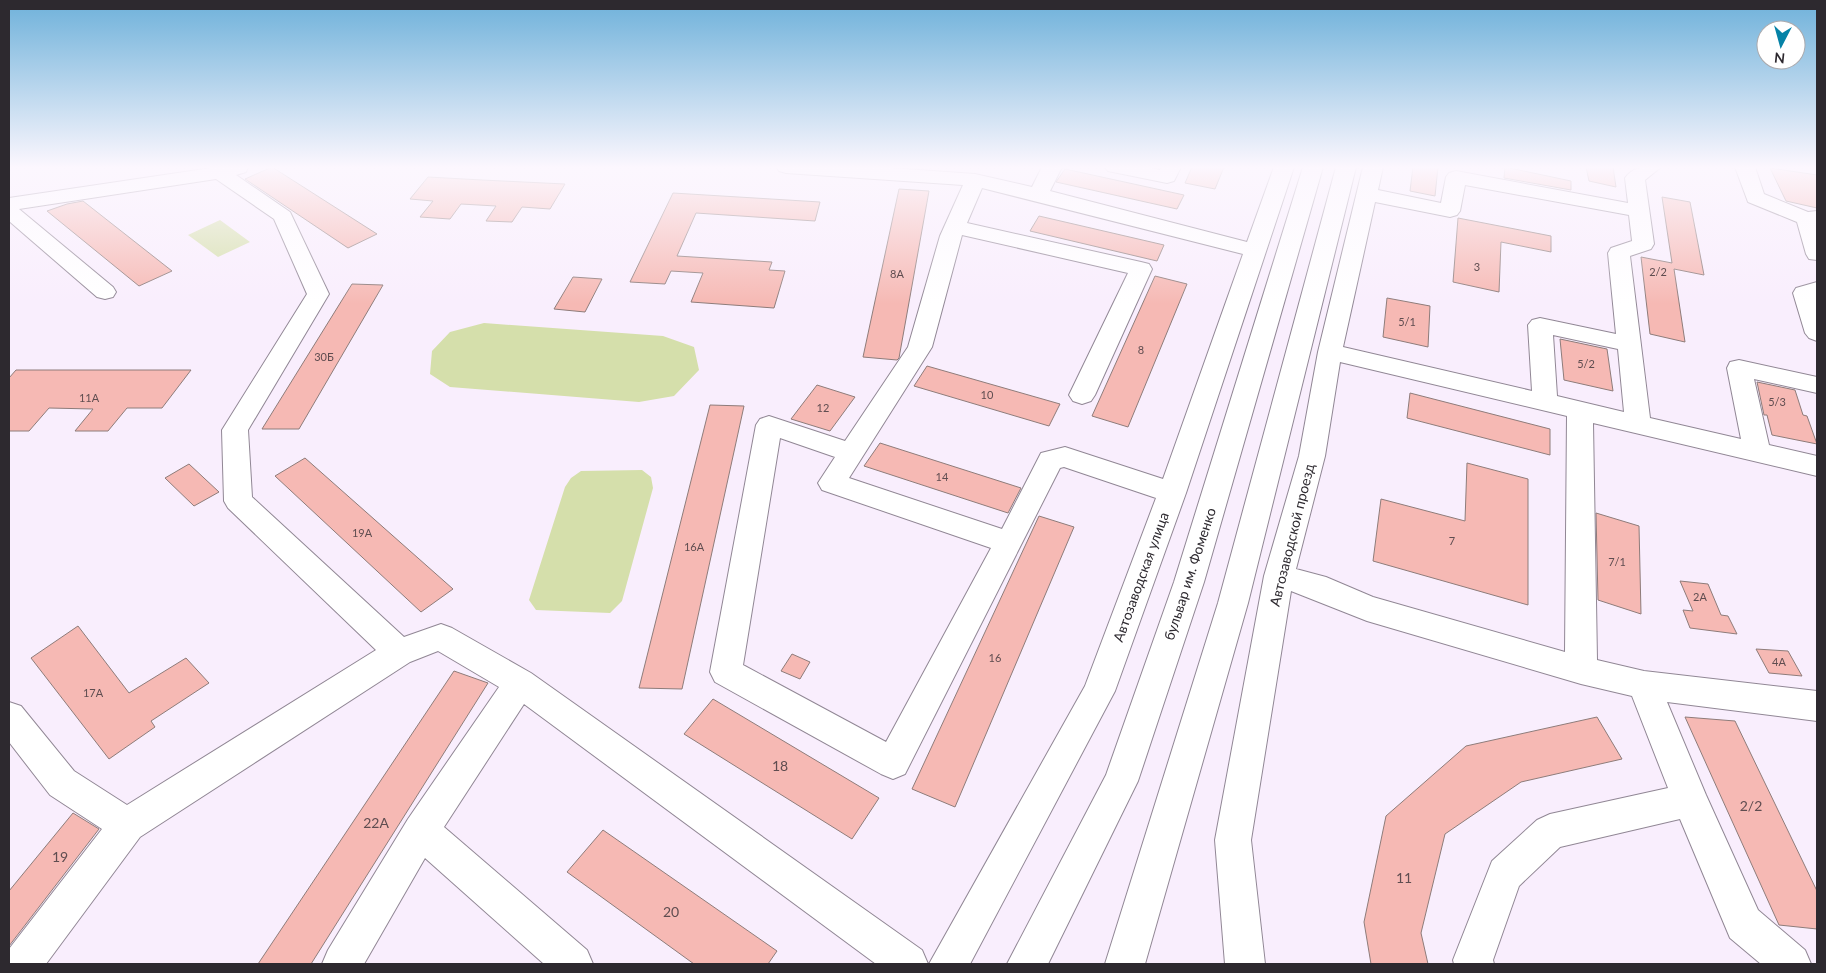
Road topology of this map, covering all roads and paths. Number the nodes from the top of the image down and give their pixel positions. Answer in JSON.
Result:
{"nodes":[{"id":1,"x":11,"y":212,"type":"edge"},
{"id":2,"x":279,"y":212,"type":"edge"},
{"id":3,"x":961,"y":212,"type":"edge"},
{"id":4,"x":1108,"y":212,"type":"edge"},
{"id":5,"x":1269,"y":212,"type":"edge"},
{"id":6,"x":1299,"y":212,"type":"edge"},
{"id":7,"x":1334,"y":212,"type":"edge"},
{"id":8,"x":1361,"y":212,"type":"edge"},
{"id":9,"x":1639,"y":212,"type":"edge"},
{"id":10,"x":1798,"y":212,"type":"edge"},
{"id":11,"x":1812,"y":217,"type":"edge"},
{"id":12,"x":955,"y":228,"type":"junction"},
{"id":13,"x":1256,"y":251,"type":"junction"},
{"id":14,"x":1817,"y":254,"type":"edge"},
{"id":15,"x":1817,"y":289,"type":"edge"},
{"id":16,"x":105,"y":292,"type":"dead end"},
{"id":17,"x":1817,"y":334,"type":"edge"},
{"id":18,"x":1629,"y":344,"type":"junction"},
{"id":19,"x":1330,"y":352,"type":"junction"},
{"id":20,"x":1817,"y":385,"type":"edge"},
{"id":21,"x":1082,"y":395,"type":"dead end"},
{"id":22,"x":1545,"y":402,"type":"junction"},
{"id":23,"x":1580,"y":410,"type":"junction"},
{"id":24,"x":1638,"y":423,"type":"junction"},
{"id":25,"x":1757,"y":452,"type":"junction"},
{"id":26,"x":852,"y":453,"type":"junction"},
{"id":27,"x":1817,"y":466,"type":"edge"},
{"id":28,"x":1172,"y":493,"type":"junction"},
{"id":29,"x":1009,"y":543,"type":"junction"},
{"id":30,"x":1279,"y":576,"type":"junction"},
{"id":31,"x":399,"y":652,"type":"junction"},
{"id":32,"x":1581,"y":670,"type":"junction"},
{"id":33,"x":520,"y":683,"type":"junction"},
{"id":34,"x":1644,"y":685,"type":"junction"},
{"id":35,"x":1817,"y":706,"type":"edge"},
{"id":36,"x":9,"y":716,"type":"edge"},
{"id":37,"x":1690,"y":800,"type":"junction"},
{"id":38,"x":127,"y":824,"type":"junction"},
{"id":39,"x":421,"y":831,"type":"junction"},
{"id":40,"x":22,"y":964,"type":"edge"},
{"id":41,"x":342,"y":964,"type":"edge"},
{"id":42,"x":573,"y":964,"type":"edge"},
{"id":43,"x":908,"y":964,"type":"edge"},
{"id":44,"x":948,"y":964,"type":"edge"},
{"id":45,"x":1027,"y":964,"type":"edge"},
{"id":46,"x":1125,"y":964,"type":"edge"},
{"id":47,"x":1245,"y":964,"type":"edge"},
{"id":48,"x":1474,"y":964,"type":"edge"},
{"id":49,"x":1792,"y":964,"type":"edge"}],
"edges":[{"from":1,"to":16,"type":"street"},
{"from":2,"to":31,"type":"street"},
{"from":3,"to":12,"type":"street"},
{"from":4,"to":13,"type":"street"},
{"from":5,"to":13,"type":"street","name":"Автозаводская улица"},
{"from":6,"to":45,"type":"street","name":"бульвар им. Фоменко"},
{"from":7,"to":46,"type":"street"},
{"from":8,"to":19,"type":"street","name":"Автозаводской проезд"},
{"from":9,"to":18,"type":"street"},
{"from":10,"to":11,"type":"street"},
{"from":11,"to":14,"type":"street"},
{"from":12,"to":21,"type":"street"},
{"from":12,"to":26,"type":"street"},
{"from":13,"to":28,"type":"street","name":"Автозаводская улица"},
{"from":15,"to":17,"type":"street"},
{"from":18,"to":22,"type":"street"},
{"from":18,"to":24,"type":"street"},
{"from":19,"to":22,"type":"street"},
{"from":19,"to":30,"type":"street","name":"Автозаводской проезд"},
{"from":20,"to":25,"type":"street"},
{"from":22,"to":23,"type":"street"},
{"from":23,"to":24,"type":"street"},
{"from":23,"to":32,"type":"street"},
{"from":24,"to":25,"type":"street"},
{"from":25,"to":27,"type":"street"},
{"from":26,"to":29,"type":"street"},
{"from":26,"to":29,"type":"street"},
{"from":28,"to":29,"type":"street"},
{"from":28,"to":44,"type":"street","name":"Автозаводская улица"},
{"from":30,"to":32,"type":"street"},
{"from":30,"to":47,"type":"street","name":"Автозаводской проезд"},
{"from":31,"to":33,"type":"street"},
{"from":31,"to":38,"type":"street"},
{"from":32,"to":34,"type":"street"},
{"from":33,"to":39,"type":"street"},
{"from":33,"to":43,"type":"street"},
{"from":34,"to":35,"type":"street"},
{"from":34,"to":37,"type":"street"},
{"from":36,"to":38,"type":"street"},
{"from":37,"to":48,"type":"street"},
{"from":37,"to":49,"type":"street"},
{"from":38,"to":40,"type":"street"},
{"from":39,"to":41,"type":"street"},
{"from":39,"to":42,"type":"street"}]}
